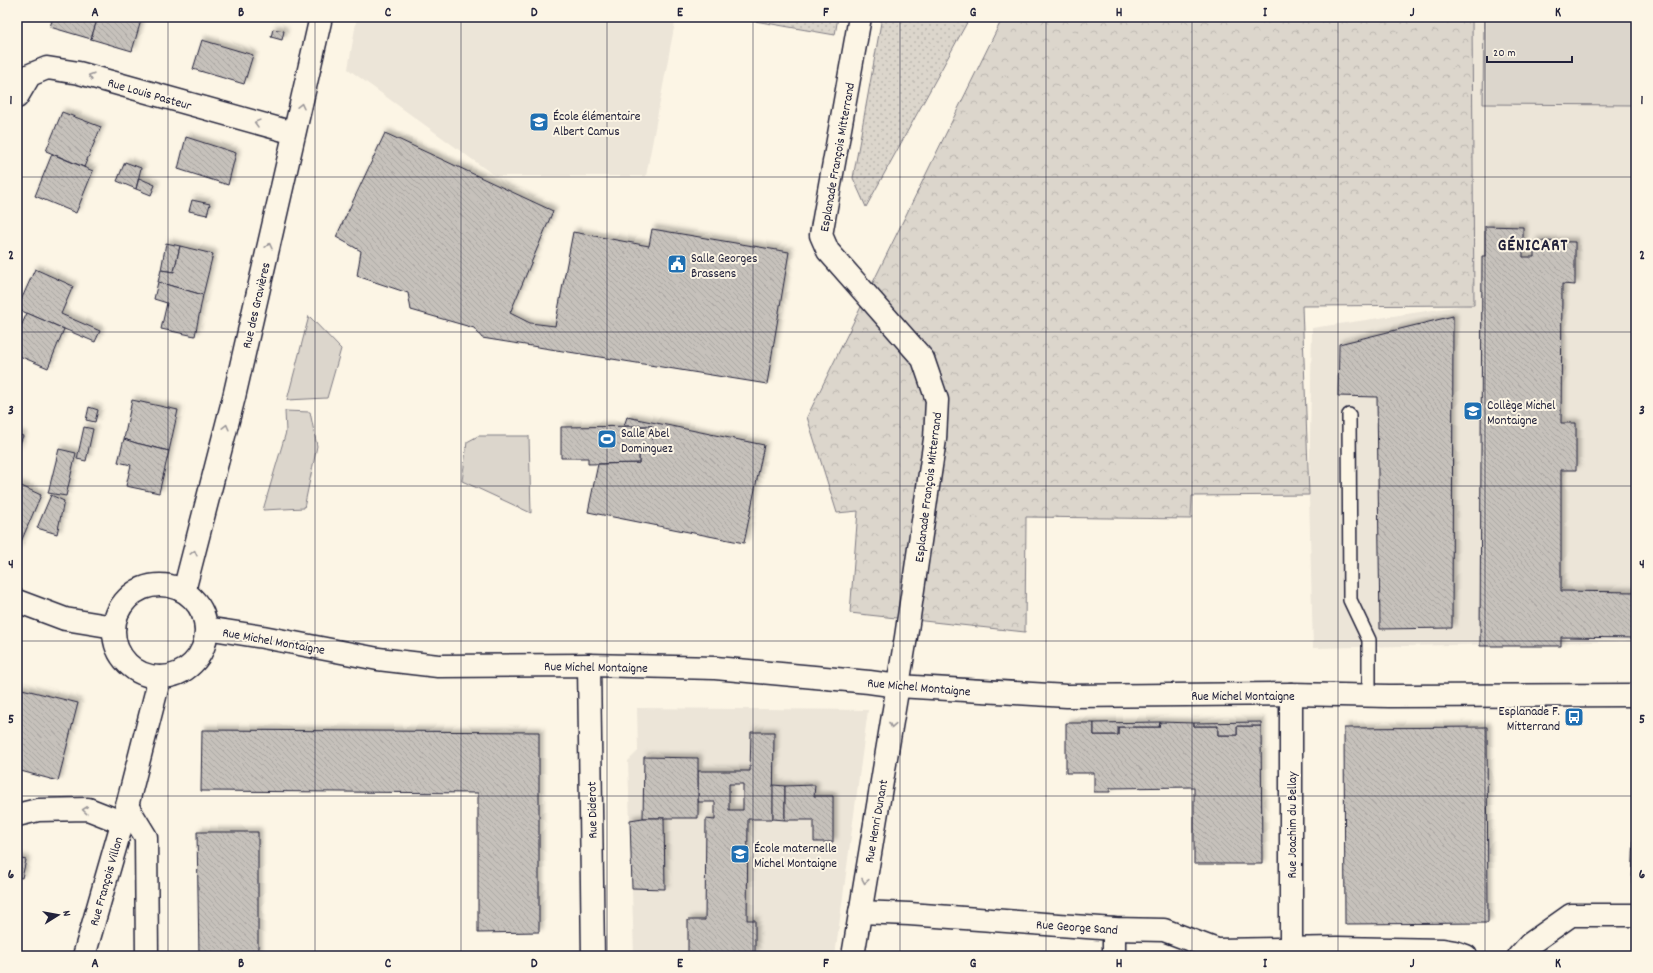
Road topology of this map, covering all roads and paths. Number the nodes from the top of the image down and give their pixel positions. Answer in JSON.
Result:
{"nodes":[{"id":1,"x":321,"y":17,"type":"edge"},
{"id":2,"x":860,"y":17,"type":"edge"},
{"id":3,"x":17,"y":97,"type":"edge"},
{"id":4,"x":294,"y":133,"type":"junction"},
{"id":5,"x":1349,"y":415,"type":"dead end"},
{"id":6,"x":184,"y":591,"type":"junction"},
{"id":7,"x":17,"y":602,"type":"edge"},
{"id":8,"x":114,"y":626,"type":"junction"},
{"id":9,"x":206,"y":628,"type":"junction"},
{"id":10,"x":589,"y":665,"type":"junction"},
{"id":11,"x":160,"y":677,"type":"junction"},
{"id":12,"x":898,"y":686,"type":"junction"},
{"id":13,"x":1291,"y":694,"type":"junction"},
{"id":14,"x":1636,"y":695,"type":"edge"},
{"id":15,"x":1369,"y":696,"type":"junction"},
{"id":16,"x":124,"y":814,"type":"junction"},
{"id":17,"x":17,"y":815,"type":"edge"},
{"id":18,"x":860,"y":912,"type":"junction"},
{"id":19,"x":1636,"y":915,"type":"edge"},
{"id":20,"x":1114,"y":929,"type":"junction"},
{"id":21,"x":1291,"y":952,"type":"edge"},
{"id":22,"x":84,"y":956,"type":"edge"},
{"id":23,"x":147,"y":956,"type":"edge"},
{"id":24,"x":593,"y":956,"type":"edge"},
{"id":25,"x":853,"y":956,"type":"edge"},
{"id":26,"x":1114,"y":956,"type":"edge"},
{"id":27,"x":1466,"y":956,"type":"edge"},
{"id":28,"x":1519,"y":956,"type":"edge"}],
"edges":[{"from":4,"to":1,"type":"street","name":"Rue des Gravières","one_way":true},
{"from":2,"to":12,"type":"street","name":"Esplanade François Mitterrand"},
{"from":4,"to":3,"type":"street","name":"Rue Louis Pasteur","one_way":true},
{"from":6,"to":4,"type":"street","name":"Rue des Gravières","one_way":true},
{"from":5,"to":15,"type":"lane"},
{"from":6,"to":8,"type":"street"},
{"from":6,"to":9,"type":"street"},
{"from":7,"to":8,"type":"street"},
{"from":8,"to":11,"type":"street"},
{"from":9,"to":10,"type":"street","name":"Rue Michel Montaigne"},
{"from":9,"to":11,"type":"street"},
{"from":10,"to":12,"type":"street","name":"Rue Michel Montaigne"},
{"from":10,"to":24,"type":"street","name":"Rue Diderot"},
{"from":11,"to":16,"type":"street","name":"Rue François Villon"},
{"from":12,"to":13,"type":"street","name":"Rue Michel Montaigne"},
{"from":12,"to":18,"type":"street","name":"Rue Henri Dunant","one_way":true},
{"from":13,"to":15,"type":"street","name":"Rue Michel Montaigne"},
{"from":13,"to":21,"type":"street","name":"Rue Joachim du Bellay"},
{"from":14,"to":15,"type":"street","name":"Rue Michel Montaigne"},
{"from":16,"to":17,"type":"street","one_way":true},
{"from":16,"to":22,"type":"street","name":"Rue François Villon"},
{"from":16,"to":23,"type":"street","name":"Rue François Villon"},
{"from":18,"to":20,"type":"street","name":"Rue George Sand"},
{"from":18,"to":25,"type":"street","name":"Rue Henri Dunant"},
{"from":19,"to":28,"type":"street"},
{"from":20,"to":21,"type":"street","name":"Rue George Sand"},
{"from":20,"to":26,"type":"street"},
{"from":21,"to":27,"type":"street","name":"Rue George Sand"}]}
